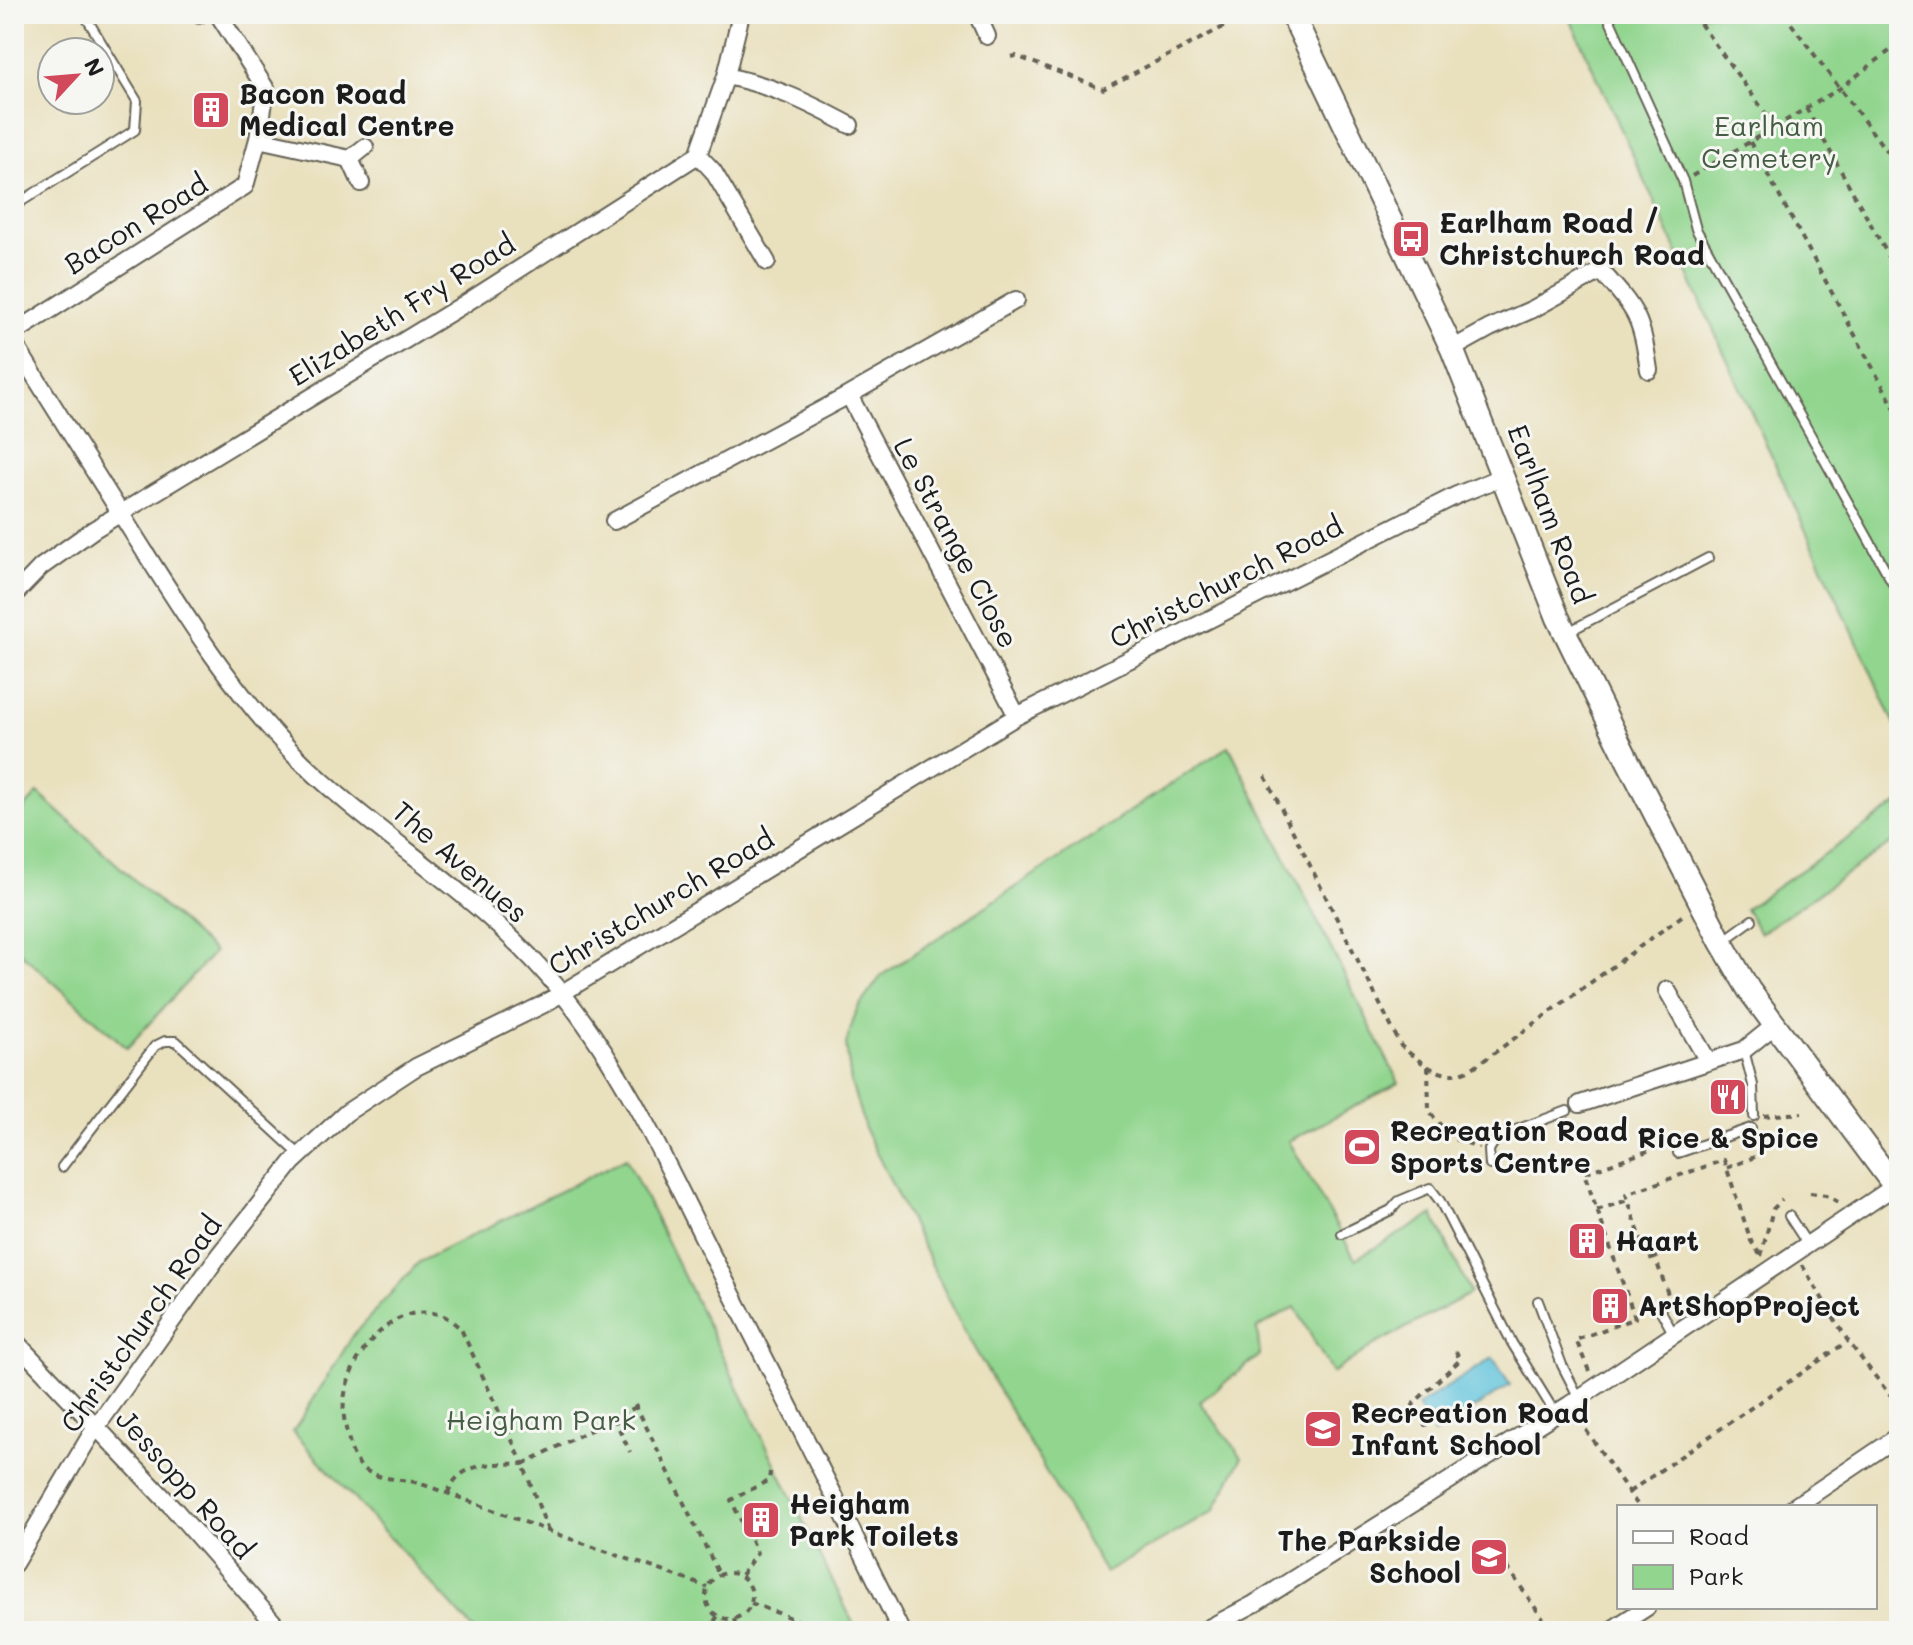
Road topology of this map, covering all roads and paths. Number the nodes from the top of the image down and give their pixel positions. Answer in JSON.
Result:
{"nodes":[{"id":1,"x":84,"y":14,"type":"edge"},
{"id":2,"x":218,"y":14,"type":"edge"},
{"id":3,"x":741,"y":14,"type":"edge"},
{"id":4,"x":977,"y":14,"type":"edge"},
{"id":5,"x":1292,"y":14,"type":"edge"},
{"id":6,"x":1607,"y":14,"type":"edge"},
{"id":7,"x":1693,"y":14,"type":"edge"},
{"id":8,"x":1784,"y":14,"type":"edge"},
{"id":9,"x":1891,"y":14,"type":"edge"},
{"id":10,"x":1235,"y":21,"type":"dead end"},
{"id":11,"x":1899,"y":24,"type":"edge"},
{"id":12,"x":987,"y":36,"type":"dead end"},
{"id":13,"x":1899,"y":44,"type":"edge"},
{"id":14,"x":1011,"y":57,"type":"dead end"},
{"id":15,"x":726,"y":76,"type":"junction"},
{"id":16,"x":1839,"y":89,"type":"junction"},
{"id":17,"x":14,"y":100,"type":"edge"},
{"id":18,"x":1806,"y":108,"type":"junction"},
{"id":19,"x":20,"y":109,"type":"dead end"},
{"id":20,"x":850,"y":125,"type":"dead end"},
{"id":21,"x":1775,"y":126,"type":"junction"},
{"id":22,"x":258,"y":139,"type":"junction"},
{"id":23,"x":1750,"y":142,"type":"junction"},
{"id":24,"x":365,"y":147,"type":"dead end"},
{"id":25,"x":698,"y":155,"type":"junction"},
{"id":26,"x":350,"y":159,"type":"junction"},
{"id":27,"x":1898,"y":162,"type":"edge"},
{"id":28,"x":1683,"y":181,"type":"junction"},
{"id":29,"x":361,"y":183,"type":"dead end"},
{"id":30,"x":14,"y":206,"type":"edge"},
{"id":31,"x":767,"y":262,"type":"dead end"},
{"id":32,"x":1899,"y":275,"type":"edge"},
{"id":33,"x":1016,"y":300,"type":"dead end"},
{"id":34,"x":14,"y":333,"type":"edge"},
{"id":35,"x":14,"y":343,"type":"edge"},
{"id":36,"x":1452,"y":349,"type":"junction"},
{"id":37,"x":1649,"y":370,"type":"dead end"},
{"id":38,"x":849,"y":395,"type":"junction"},
{"id":39,"x":1899,"y":416,"type":"edge"},
{"id":40,"x":1502,"y":477,"type":"junction"},
{"id":41,"x":120,"y":513,"type":"junction"},
{"id":42,"x":614,"y":521,"type":"dead end"},
{"id":43,"x":1708,"y":558,"type":"dead end"},
{"id":44,"x":1899,"y":594,"type":"edge"},
{"id":45,"x":14,"y":595,"type":"edge"},
{"id":46,"x":1565,"y":633,"type":"junction"},
{"id":47,"x":1017,"y":716,"type":"junction"},
{"id":48,"x":1265,"y":776,"type":"dead end"},
{"id":49,"x":1701,"y":903,"type":"junction"},
{"id":50,"x":1752,"y":920,"type":"dead end"},
{"id":51,"x":1721,"y":942,"type":"junction"},
{"id":52,"x":1667,"y":990,"type":"dead end"},
{"id":53,"x":562,"y":992,"type":"junction"},
{"id":54,"x":1775,"y":1025,"type":"junction"},
{"id":55,"x":1744,"y":1050,"type":"junction"},
{"id":56,"x":1708,"y":1061,"type":"junction"},
{"id":57,"x":1428,"y":1066,"type":"junction"},
{"id":58,"x":1573,"y":1108,"type":"joint"},
{"id":59,"x":1802,"y":1113,"type":"dead end"},
{"id":60,"x":1754,"y":1116,"type":"joint"},
{"id":61,"x":1751,"y":1128,"type":"dead end"},
{"id":62,"x":1672,"y":1142,"type":"dead end"},
{"id":63,"x":1489,"y":1150,"type":"junction"},
{"id":64,"x":1678,"y":1153,"type":"dead end"},
{"id":65,"x":1762,"y":1154,"type":"dead end"},
{"id":66,"x":300,"y":1155,"type":"junction"},
{"id":67,"x":1490,"y":1165,"type":"dead end"},
{"id":68,"x":62,"y":1167,"type":"dead end"},
{"id":69,"x":1726,"y":1168,"type":"junction"},
{"id":70,"x":1897,"y":1189,"type":"edge"},
{"id":71,"x":1810,"y":1193,"type":"dead end"},
{"id":72,"x":1628,"y":1200,"type":"junction"},
{"id":73,"x":1782,"y":1200,"type":"dead end"},
{"id":74,"x":1597,"y":1210,"type":"junction"},
{"id":75,"x":1789,"y":1216,"type":"dead end"},
{"id":76,"x":1850,"y":1216,"type":"junction"},
{"id":77,"x":1342,"y":1234,"type":"dead end"},
{"id":78,"x":1802,"y":1249,"type":"junction"},
{"id":79,"x":1765,"y":1263,"type":"junction"},
{"id":80,"x":1538,"y":1301,"type":"dead end"},
{"id":81,"x":1661,"y":1311,"type":"dead end"},
{"id":82,"x":1679,"y":1329,"type":"junction"},
{"id":83,"x":14,"y":1340,"type":"edge"},
{"id":84,"x":1848,"y":1341,"type":"junction"},
{"id":85,"x":1455,"y":1349,"type":"dead end"},
{"id":86,"x":1596,"y":1386,"type":"junction"},
{"id":87,"x":1568,"y":1405,"type":"junction"},
{"id":88,"x":1899,"y":1407,"type":"edge"},
{"id":89,"x":614,"y":1418,"type":"junction"},
{"id":90,"x":1428,"y":1423,"type":"dead end"},
{"id":91,"x":98,"y":1426,"type":"junction"},
{"id":92,"x":1899,"y":1436,"type":"edge"},
{"id":93,"x":630,"y":1452,"type":"dead end"},
{"id":94,"x":523,"y":1464,"type":"junction"},
{"id":95,"x":770,"y":1472,"type":"dead end"},
{"id":96,"x":1629,"y":1492,"type":"junction"},
{"id":97,"x":448,"y":1493,"type":"junction"},
{"id":98,"x":1638,"y":1505,"type":"edge"},
{"id":99,"x":1797,"y":1505,"type":"edge"},
{"id":100,"x":548,"y":1531,"type":"junction"},
{"id":101,"x":14,"y":1564,"type":"edge"},
{"id":102,"x":1507,"y":1567,"type":"dead end"},
{"id":103,"x":719,"y":1574,"type":"junction"},
{"id":104,"x":741,"y":1575,"type":"junction"},
{"id":105,"x":707,"y":1587,"type":"junction"},
{"id":106,"x":751,"y":1603,"type":"junction"},
{"id":107,"x":1644,"y":1609,"type":"edge"},
{"id":108,"x":718,"y":1616,"type":"junction"},
{"id":109,"x":734,"y":1619,"type":"junction"},
{"id":110,"x":281,"y":1631,"type":"edge"},
{"id":111,"x":707,"y":1631,"type":"edge"},
{"id":112,"x":737,"y":1631,"type":"edge"},
{"id":113,"x":826,"y":1631,"type":"edge"},
{"id":114,"x":901,"y":1631,"type":"edge"},
{"id":115,"x":1203,"y":1631,"type":"edge"},
{"id":116,"x":1551,"y":1631,"type":"edge"},
{"id":117,"x":1610,"y":1631,"type":"edge"}],
"edges":[{"from":1,"to":30,"type":"lane"},
{"from":2,"to":22,"type":"street","name":"Bacon Road"},
{"from":3,"to":15,"type":"street"},
{"from":4,"to":12,"type":"street"},
{"from":5,"to":36,"type":"main road","name":"Earlham Road"},
{"from":6,"to":28,"type":"lane"},
{"from":7,"to":21,"type":"path"},
{"from":8,"to":16,"type":"path"},
{"from":9,"to":11,"type":"path"},
{"from":10,"to":14,"type":"path"},
{"from":13,"to":16,"type":"path"},
{"from":15,"to":20,"type":"street"},
{"from":15,"to":25,"type":"street"},
{"from":16,"to":18,"type":"path"},
{"from":16,"to":27,"type":"path"},
{"from":17,"to":19,"type":"path"},
{"from":18,"to":21,"type":"path"},
{"from":18,"to":32,"type":"path"},
{"from":21,"to":23,"type":"path"},
{"from":22,"to":26,"type":"street"},
{"from":22,"to":34,"type":"street","name":"Bacon Road"},
{"from":23,"to":28,"type":"path"},
{"from":23,"to":39,"type":"path"},
{"from":24,"to":26,"type":"street"},
{"from":25,"to":31,"type":"street"},
{"from":25,"to":41,"type":"street","name":"Elizabeth Fry Road"},
{"from":26,"to":29,"type":"street"},
{"from":28,"to":44,"type":"lane"},
{"from":33,"to":38,"type":"street"},
{"from":35,"to":41,"type":"street","name":"The Avenues"},
{"from":36,"to":37,"type":"street"},
{"from":36,"to":40,"type":"main road","name":"Earlham Road"},
{"from":38,"to":42,"type":"street"},
{"from":38,"to":47,"type":"street","name":"Le Strange Close"},
{"from":40,"to":46,"type":"main road","name":"Earlham Road"},
{"from":40,"to":47,"type":"street","name":"Christchurch Road"},
{"from":41,"to":45,"type":"street","name":"Elizabeth Fry Road"},
{"from":41,"to":53,"type":"street","name":"The Avenues"},
{"from":43,"to":46,"type":"lane"},
{"from":46,"to":49,"type":"main road","name":"Earlham Road"},
{"from":47,"to":53,"type":"street","name":"Christchurch Road"},
{"from":48,"to":57,"type":"path"},
{"from":49,"to":51,"type":"main road","name":"Earlham Road"},
{"from":49,"to":57,"type":"path"},
{"from":50,"to":51,"type":"lane"},
{"from":51,"to":54,"type":"main road","name":"Earlham Road"},
{"from":52,"to":56,"type":"street"},
{"from":53,"to":66,"type":"street","name":"Christchurch Road"},
{"from":53,"to":114,"type":"street","name":"The Avenues"},
{"from":54,"to":55,"type":"street"},
{"from":54,"to":70,"type":"main road","name":"Earlham Road"},
{"from":55,"to":56,"type":"street"},
{"from":55,"to":60,"type":"lane"},
{"from":56,"to":58,"type":"street"},
{"from":57,"to":63,"type":"path"},
{"from":58,"to":63,"type":"lane"},
{"from":59,"to":60,"type":"path"},
{"from":61,"to":64,"type":"lane"},
{"from":62,"to":74,"type":"path"},
{"from":63,"to":67,"type":"lane"},
{"from":65,"to":69,"type":"path"},
{"from":66,"to":68,"type":"lane"},
{"from":66,"to":91,"type":"street","name":"Christchurch Road"},
{"from":69,"to":72,"type":"path"},
{"from":69,"to":79,"type":"path"},
{"from":70,"to":76,"type":"street"},
{"from":71,"to":76,"type":"path"},
{"from":72,"to":74,"type":"path"},
{"from":72,"to":82,"type":"path"},
{"from":73,"to":79,"type":"path"},
{"from":74,"to":86,"type":"path"},
{"from":75,"to":78,"type":"lane"},
{"from":76,"to":78,"type":"street"},
{"from":77,"to":87,"type":"lane"},
{"from":78,"to":79,"type":"street"},
{"from":78,"to":84,"type":"path"},
{"from":79,"to":82,"type":"street"},
{"from":80,"to":87,"type":"lane"},
{"from":81,"to":82,"type":"lane"},
{"from":82,"to":86,"type":"street"},
{"from":83,"to":91,"type":"street","name":"Jessopp Road"},
{"from":84,"to":88,"type":"path"},
{"from":84,"to":96,"type":"path"},
{"from":85,"to":90,"type":"path"},
{"from":86,"to":87,"type":"street"},
{"from":87,"to":96,"type":"path"},
{"from":87,"to":115,"type":"street"},
{"from":89,"to":93,"type":"path"},
{"from":89,"to":94,"type":"path"},
{"from":89,"to":103,"type":"path"},
{"from":91,"to":101,"type":"street","name":"Christchurch Road"},
{"from":91,"to":110,"type":"street","name":"Jessopp Road"},
{"from":92,"to":99,"type":"street"},
{"from":94,"to":97,"type":"path"},
{"from":94,"to":97,"type":"path"},
{"from":94,"to":100,"type":"path"},
{"from":95,"to":104,"type":"path"},
{"from":96,"to":98,"type":"path"},
{"from":97,"to":100,"type":"path"},
{"from":100,"to":105,"type":"path"},
{"from":102,"to":116,"type":"path"},
{"from":103,"to":104,"type":"path"},
{"from":103,"to":105,"type":"path"},
{"from":104,"to":106,"type":"path"},
{"from":105,"to":108,"type":"path"},
{"from":106,"to":109,"type":"path"},
{"from":106,"to":113,"type":"path"},
{"from":107,"to":117,"type":"street"},
{"from":108,"to":109,"type":"path"},
{"from":108,"to":111,"type":"path"},
{"from":109,"to":112,"type":"path"}]}
